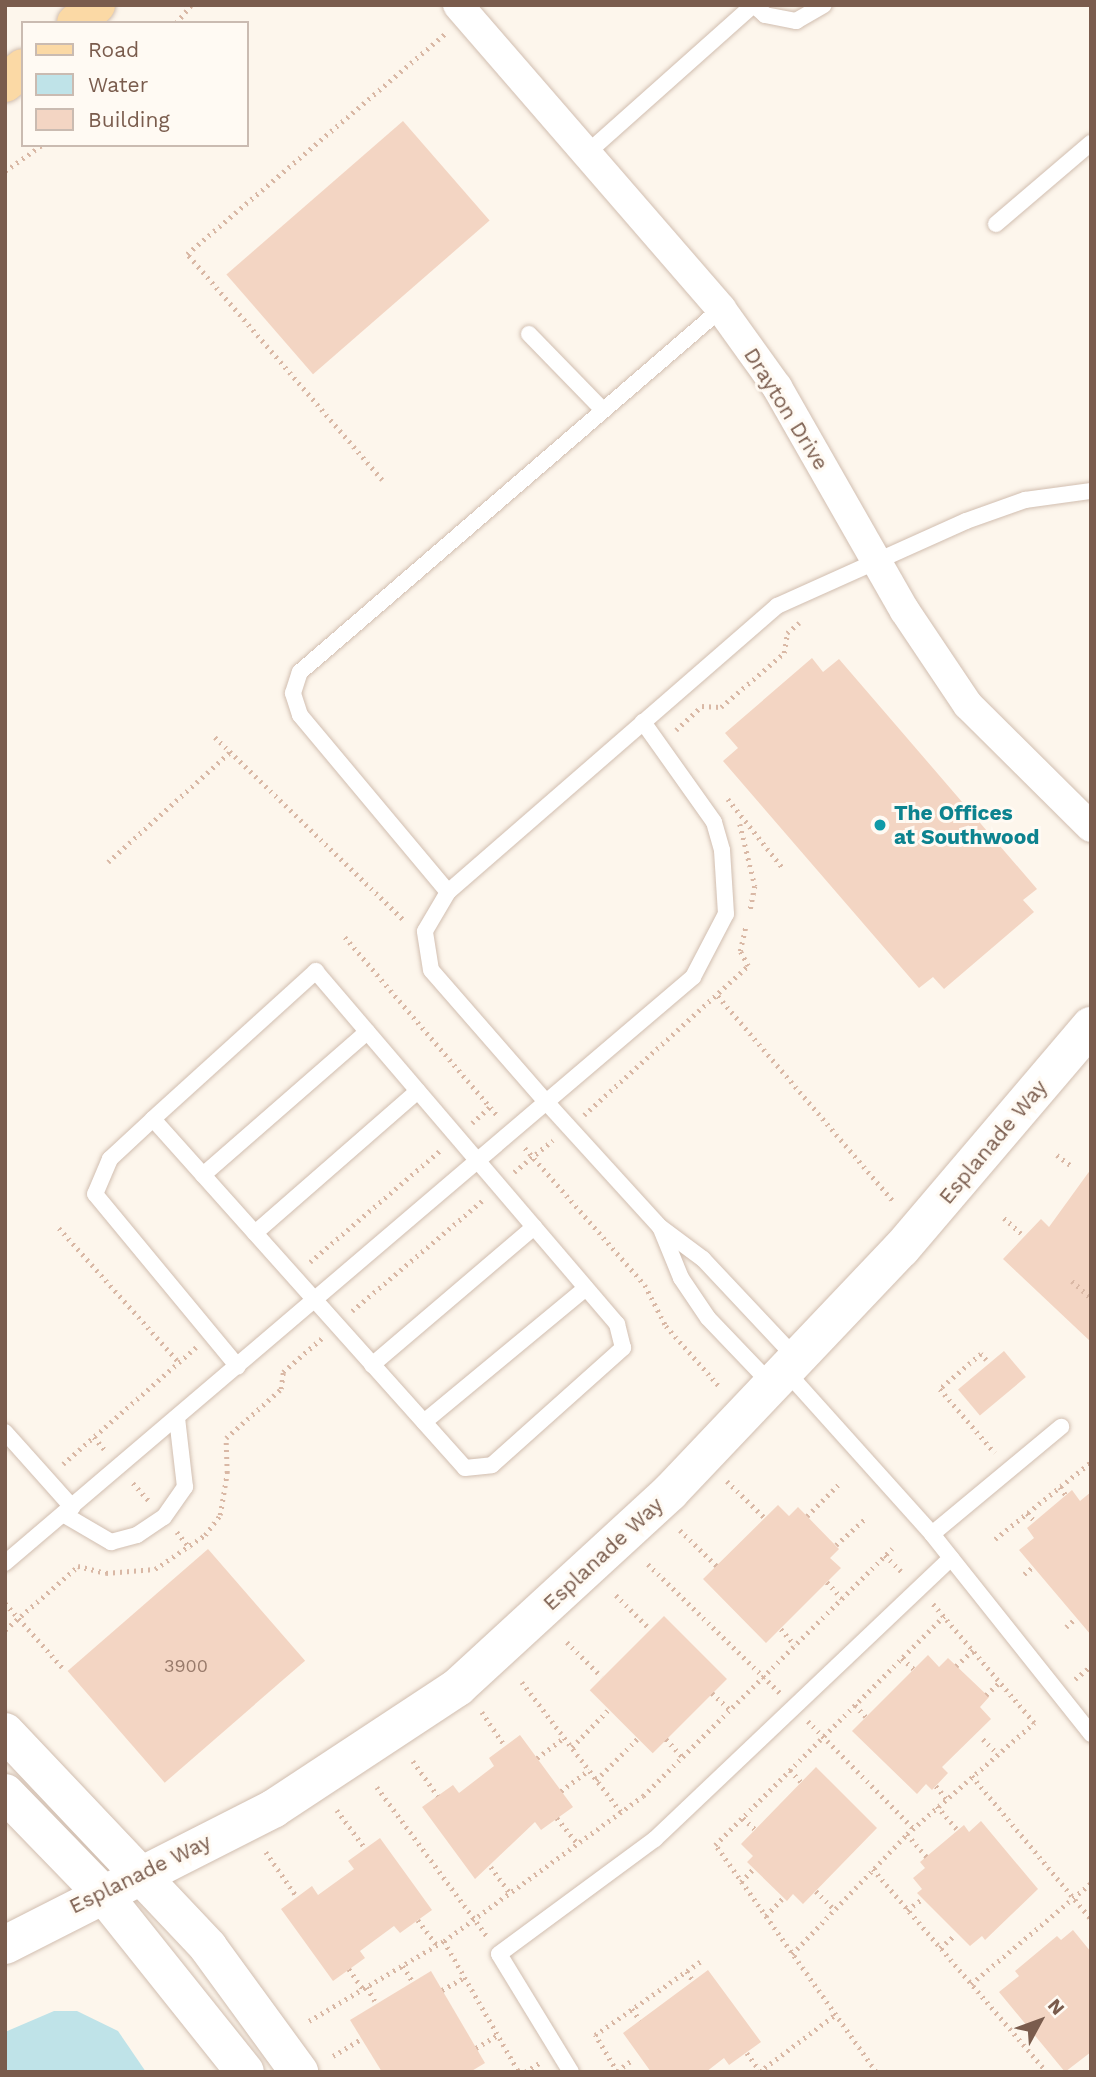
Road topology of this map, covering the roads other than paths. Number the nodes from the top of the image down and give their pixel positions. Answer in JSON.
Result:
{"nodes":[{"id":1,"x":96,"y":5,"type":"edge"},
{"id":2,"x":457,"y":5,"type":"edge"},
{"id":3,"x":754,"y":5,"type":"edge"},
{"id":4,"x":824,"y":5,"type":"edge"},
{"id":5,"x":78,"y":21,"type":"edge"},
{"id":6,"x":21,"y":70,"type":"edge"},
{"id":7,"x":5,"y":83,"type":"edge"},
{"id":8,"x":1091,"y":143,"type":"edge"},
{"id":9,"x":586,"y":154,"type":"junction"},
{"id":10,"x":996,"y":224,"type":"dead end"},
{"id":11,"x":721,"y":309,"type":"junction"},
{"id":12,"x":529,"y":334,"type":"dead end"},
{"id":13,"x":602,"y":409,"type":"junction"},
{"id":14,"x":1091,"y":491,"type":"edge"},
{"id":15,"x":878,"y":559,"type":"junction"},
{"id":16,"x":643,"y":722,"type":"junction"},
{"id":17,"x":1091,"y":827,"type":"edge"},
{"id":18,"x":448,"y":892,"type":"junction"},
{"id":19,"x":1091,"y":1026,"type":"edge"},
{"id":20,"x":367,"y":1032,"type":"junction"},
{"id":21,"x":418,"y":1091,"type":"junction"},
{"id":22,"x":547,"y":1103,"type":"junction"},
{"id":23,"x":153,"y":1119,"type":"junction"},
{"id":24,"x":477,"y":1161,"type":"junction"},
{"id":25,"x":203,"y":1175,"type":"junction"},
{"id":26,"x":534,"y":1227,"type":"junction"},
{"id":27,"x":660,"y":1227,"type":"junction"},
{"id":28,"x":255,"y":1233,"type":"junction"},
{"id":29,"x":586,"y":1288,"type":"junction"},
{"id":30,"x":316,"y":1301,"type":"junction"},
{"id":31,"x":372,"y":1364,"type":"junction"},
{"id":32,"x":238,"y":1367,"type":"junction"},
{"id":33,"x":784,"y":1370,"type":"junction"},
{"id":34,"x":177,"y":1418,"type":"junction"},
{"id":35,"x":424,"y":1422,"type":"junction"},
{"id":36,"x":1062,"y":1427,"type":"dead end"},
{"id":37,"x":5,"y":1432,"type":"edge"},
{"id":38,"x":68,"y":1511,"type":"junction"},
{"id":39,"x":932,"y":1534,"type":"junction"},
{"id":40,"x":951,"y":1558,"type":"junction"},
{"id":41,"x":5,"y":1563,"type":"edge"},
{"id":42,"x":5,"y":1732,"type":"edge"},
{"id":43,"x":1091,"y":1734,"type":"edge"},
{"id":44,"x":5,"y":1793,"type":"edge"},
{"id":45,"x":143,"y":1873,"type":"junction"},
{"id":46,"x":102,"y":1892,"type":"junction"},
{"id":47,"x":5,"y":1945,"type":"edge"},
{"id":48,"x":244,"y":2072,"type":"edge"},
{"id":49,"x":299,"y":2072,"type":"edge"},
{"id":50,"x":571,"y":2072,"type":"edge"}],
"edges":[{"from":1,"to":5,"type":"main road"},
{"from":2,"to":9,"type":"street","name":"Drayton Drive"},
{"from":3,"to":4,"type":"lane"},
{"from":3,"to":9,"type":"lane"},
{"from":6,"to":7,"type":"main road"},
{"from":8,"to":10,"type":"lane"},
{"from":9,"to":11,"type":"street","name":"Drayton Drive"},
{"from":11,"to":13,"type":"lane"},
{"from":11,"to":15,"type":"street","name":"Drayton Drive"},
{"from":12,"to":13,"type":"lane"},
{"from":13,"to":18,"type":"lane"},
{"from":14,"to":15,"type":"lane"},
{"from":15,"to":16,"type":"lane"},
{"from":15,"to":17,"type":"street","name":"Drayton Drive"},
{"from":16,"to":18,"type":"lane"},
{"from":16,"to":22,"type":"lane"},
{"from":18,"to":22,"type":"lane"},
{"from":19,"to":33,"type":"street","name":"Esplanade Way"},
{"from":20,"to":21,"type":"lane"},
{"from":20,"to":23,"type":"lane"},
{"from":20,"to":25,"type":"lane"},
{"from":21,"to":24,"type":"lane"},
{"from":21,"to":28,"type":"lane"},
{"from":22,"to":24,"type":"lane"},
{"from":22,"to":27,"type":"lane"},
{"from":23,"to":25,"type":"lane"},
{"from":23,"to":32,"type":"lane"},
{"from":24,"to":26,"type":"lane"},
{"from":24,"to":30,"type":"lane"},
{"from":25,"to":28,"type":"lane"},
{"from":26,"to":29,"type":"lane"},
{"from":26,"to":31,"type":"lane"},
{"from":27,"to":33,"type":"lane"},
{"from":27,"to":33,"type":"lane"},
{"from":28,"to":30,"type":"lane"},
{"from":29,"to":35,"type":"lane"},
{"from":29,"to":35,"type":"lane"},
{"from":30,"to":31,"type":"lane"},
{"from":30,"to":32,"type":"lane"},
{"from":31,"to":35,"type":"lane"},
{"from":32,"to":34,"type":"lane"},
{"from":33,"to":39,"type":"lane"},
{"from":33,"to":45,"type":"street","name":"Esplanade Way"},
{"from":34,"to":38,"type":"lane"},
{"from":34,"to":38,"type":"lane"},
{"from":36,"to":39,"type":"lane"},
{"from":37,"to":38,"type":"lane"},
{"from":38,"to":41,"type":"lane"},
{"from":39,"to":40,"type":"lane"},
{"from":40,"to":43,"type":"lane"},
{"from":40,"to":50,"type":"lane"},
{"from":42,"to":45,"type":"street"},
{"from":44,"to":46,"type":"street"},
{"from":45,"to":46,"type":"street","name":"Esplanade Way"},
{"from":45,"to":49,"type":"street"},
{"from":46,"to":47,"type":"street","name":"Esplanade Way"},
{"from":46,"to":48,"type":"street"}]}
